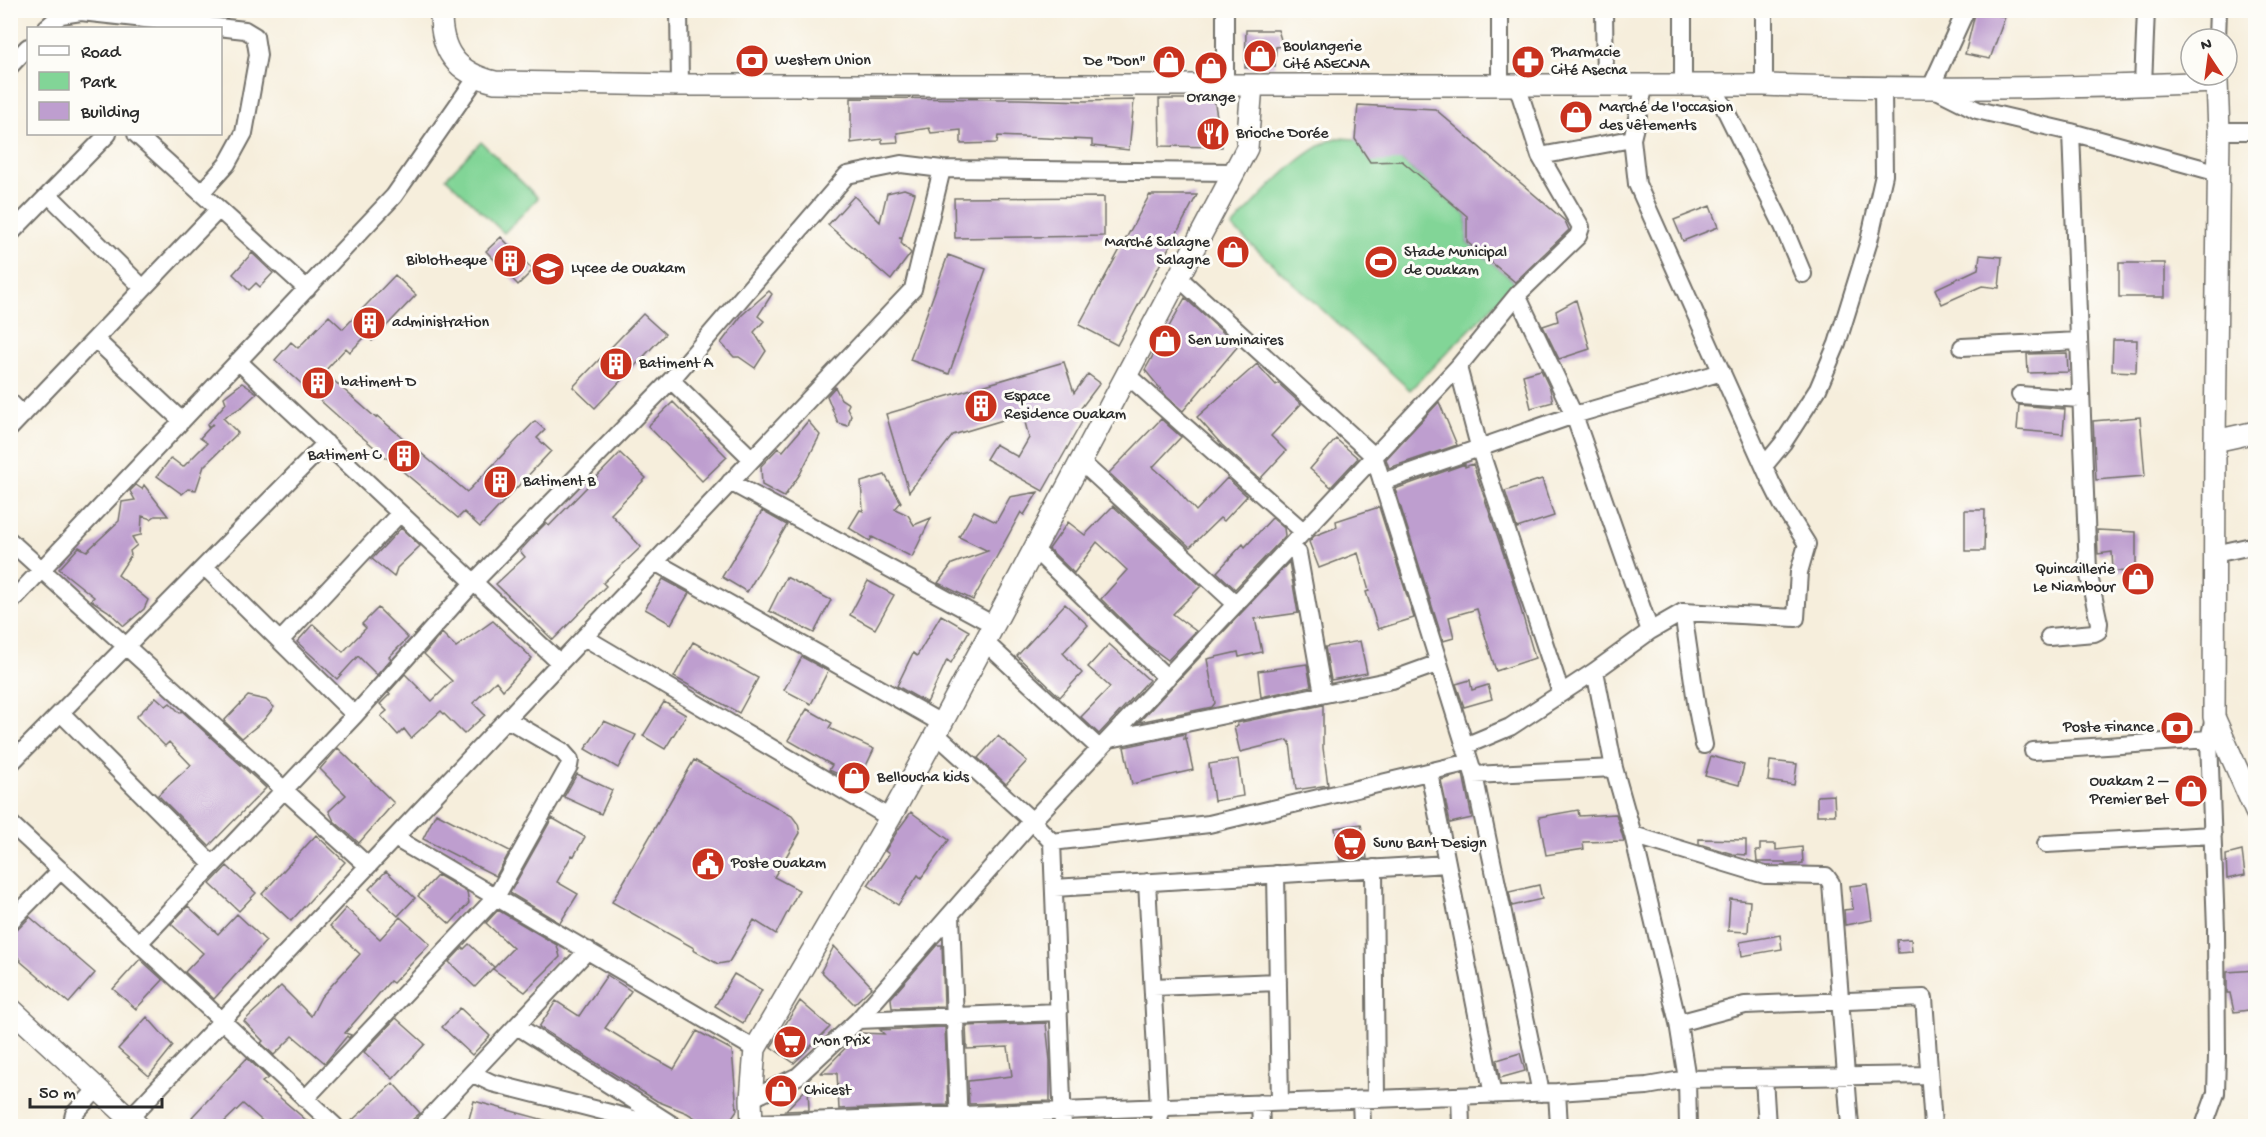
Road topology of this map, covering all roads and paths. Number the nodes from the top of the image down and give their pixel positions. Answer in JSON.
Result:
{"nodes":[{"id":1,"x":441,"y":10,"type":"edge"},
{"id":2,"x":680,"y":10,"type":"edge"},
{"id":3,"x":1226,"y":10,"type":"edge"},
{"id":4,"x":1500,"y":10,"type":"edge"},
{"id":5,"x":1605,"y":10,"type":"edge"},
{"id":6,"x":1683,"y":10,"type":"edge"},
{"id":7,"x":1764,"y":10,"type":"edge"},
{"id":8,"x":1966,"y":10,"type":"edge"},
{"id":9,"x":2146,"y":10,"type":"edge"},
{"id":10,"x":2218,"y":10,"type":"edge"},
{"id":11,"x":186,"y":16,"type":"edge"},
{"id":12,"x":50,"y":24,"type":"edge"},
{"id":13,"x":2217,"y":27,"type":"edge"},
{"id":14,"x":27,"y":48,"type":"edge"},
{"id":15,"x":10,"y":66,"type":"edge"},
{"id":16,"x":477,"y":77,"type":"junction"},
{"id":17,"x":2179,"y":82,"type":"edge"},
{"id":18,"x":680,"y":85,"type":"junction"},
{"id":19,"x":1225,"y":85,"type":"junction"},
{"id":20,"x":1252,"y":85,"type":"junction"},
{"id":21,"x":1508,"y":85,"type":"junction"},
{"id":22,"x":1605,"y":85,"type":"junction"},
{"id":23,"x":1644,"y":85,"type":"junction"},
{"id":24,"x":1683,"y":85,"type":"junction"},
{"id":25,"x":1713,"y":85,"type":"junction"},
{"id":26,"x":1764,"y":85,"type":"junction"},
{"id":27,"x":2143,"y":85,"type":"junction"},
{"id":28,"x":1932,"y":87,"type":"junction"},
{"id":29,"x":2217,"y":87,"type":"edge"},
{"id":30,"x":1883,"y":89,"type":"junction"},
{"id":31,"x":2219,"y":131,"type":"junction"},
{"id":32,"x":2256,"y":131,"type":"edge"},
{"id":33,"x":2071,"y":132,"type":"junction"},
{"id":34,"x":107,"y":135,"type":"edge"},
{"id":35,"x":137,"y":135,"type":"edge"},
{"id":36,"x":1632,"y":139,"type":"junction"},
{"id":37,"x":1540,"y":156,"type":"junction"},
{"id":38,"x":942,"y":169,"type":"junction"},
{"id":39,"x":1235,"y":172,"type":"junction"},
{"id":40,"x":2219,"y":173,"type":"junction"},
{"id":41,"x":201,"y":193,"type":"junction"},
{"id":42,"x":49,"y":195,"type":"junction"},
{"id":43,"x":219,"y":209,"type":"junction"},
{"id":44,"x":10,"y":234,"type":"edge"},
{"id":45,"x":1803,"y":274,"type":"dead end"},
{"id":46,"x":1179,"y":278,"type":"junction"},
{"id":47,"x":143,"y":288,"type":"junction"},
{"id":48,"x":307,"y":289,"type":"junction"},
{"id":49,"x":1517,"y":295,"type":"junction"},
{"id":50,"x":95,"y":339,"type":"junction"},
{"id":51,"x":2078,"y":341,"type":"junction"},
{"id":52,"x":1962,"y":347,"type":"dead end"},
{"id":53,"x":238,"y":361,"type":"junction"},
{"id":54,"x":1458,"y":367,"type":"junction"},
{"id":55,"x":1722,"y":372,"type":"junction"},
{"id":56,"x":1127,"y":375,"type":"junction"},
{"id":57,"x":671,"y":380,"type":"junction"},
{"id":58,"x":2020,"y":395,"type":"dead end"},
{"id":59,"x":2080,"y":399,"type":"junction"},
{"id":60,"x":10,"y":402,"type":"edge"},
{"id":61,"x":23,"y":414,"type":"junction"},
{"id":62,"x":1574,"y":415,"type":"junction"},
{"id":63,"x":182,"y":421,"type":"junction"},
{"id":64,"x":10,"y":428,"type":"edge"},
{"id":65,"x":2256,"y":432,"type":"edge"},
{"id":66,"x":2215,"y":441,"type":"junction"},
{"id":67,"x":326,"y":443,"type":"junction"},
{"id":68,"x":1479,"y":450,"type":"junction"},
{"id":69,"x":1374,"y":456,"type":"junction"},
{"id":70,"x":752,"y":459,"type":"junction"},
{"id":71,"x":1080,"y":461,"type":"junction"},
{"id":72,"x":1764,"y":466,"type":"junction"},
{"id":73,"x":730,"y":482,"type":"junction"},
{"id":74,"x":1382,"y":482,"type":"junction"},
{"id":75,"x":400,"y":513,"type":"junction"},
{"id":76,"x":1304,"y":532,"type":"junction"},
{"id":77,"x":10,"y":541,"type":"edge"},
{"id":78,"x":2256,"y":545,"type":"edge"},
{"id":79,"x":1289,"y":547,"type":"junction"},
{"id":80,"x":1034,"y":549,"type":"junction"},
{"id":81,"x":2215,"y":554,"type":"junction"},
{"id":82,"x":656,"y":562,"type":"junction"},
{"id":83,"x":205,"y":567,"type":"junction"},
{"id":84,"x":42,"y":570,"type":"junction"},
{"id":85,"x":474,"y":582,"type":"junction"},
{"id":86,"x":10,"y":603,"type":"edge"},
{"id":87,"x":1236,"y":604,"type":"junction"},
{"id":88,"x":1683,"y":612,"type":"junction"},
{"id":89,"x":1650,"y":631,"type":"junction"},
{"id":90,"x":990,"y":634,"type":"junction"},
{"id":91,"x":2049,"y":637,"type":"dead end"},
{"id":92,"x":584,"y":638,"type":"junction"},
{"id":93,"x":280,"y":641,"type":"junction"},
{"id":94,"x":126,"y":646,"type":"junction"},
{"id":95,"x":560,"y":663,"type":"junction"},
{"id":96,"x":1439,"y":663,"type":"junction"},
{"id":97,"x":1595,"y":671,"type":"junction"},
{"id":98,"x":1167,"y":678,"type":"junction"},
{"id":99,"x":1562,"y":693,"type":"junction"},
{"id":100,"x":1323,"y":694,"type":"junction"},
{"id":101,"x":61,"y":713,"type":"junction"},
{"id":102,"x":355,"y":715,"type":"junction"},
{"id":103,"x":2214,"y":717,"type":"junction"},
{"id":104,"x":507,"y":719,"type":"junction"},
{"id":105,"x":938,"y":729,"type":"junction"},
{"id":106,"x":2210,"y":739,"type":"junction"},
{"id":107,"x":1105,"y":744,"type":"junction"},
{"id":108,"x":1704,"y":745,"type":"dead end"},
{"id":109,"x":2033,"y":750,"type":"dead end"},
{"id":110,"x":1470,"y":761,"type":"junction"},
{"id":111,"x":10,"y":764,"type":"edge"},
{"id":112,"x":1614,"y":768,"type":"junction"},
{"id":113,"x":1429,"y":772,"type":"junction"},
{"id":114,"x":284,"y":790,"type":"junction"},
{"id":115,"x":2256,"y":812,"type":"edge"},
{"id":116,"x":890,"y":818,"type":"junction"},
{"id":117,"x":1032,"y":821,"type":"junction"},
{"id":118,"x":10,"y":823,"type":"edge"},
{"id":119,"x":1633,"y":835,"type":"junction"},
{"id":120,"x":2213,"y":835,"type":"junction"},
{"id":121,"x":395,"y":838,"type":"junction"},
{"id":122,"x":1052,"y":842,"type":"junction"},
{"id":123,"x":2046,"y":844,"type":"dead end"},
{"id":124,"x":1447,"y":864,"type":"junction"},
{"id":125,"x":213,"y":865,"type":"junction"},
{"id":126,"x":368,"y":866,"type":"junction"},
{"id":127,"x":1374,"y":868,"type":"junction"},
{"id":128,"x":61,"y":870,"type":"junction"},
{"id":129,"x":1276,"y":874,"type":"junction"},
{"id":130,"x":1147,"y":882,"type":"junction"},
{"id":131,"x":1054,"y":888,"type":"junction"},
{"id":132,"x":496,"y":897,"type":"junction"},
{"id":133,"x":951,"y":915,"type":"junction"},
{"id":134,"x":10,"y":922,"type":"edge"},
{"id":135,"x":139,"y":944,"type":"junction"},
{"id":136,"x":588,"y":951,"type":"junction"},
{"id":137,"x":1278,"y":982,"type":"junction"},
{"id":138,"x":1153,"y":987,"type":"junction"},
{"id":139,"x":1840,"y":1001,"type":"junction"},
{"id":140,"x":12,"y":1012,"type":"edge"},
{"id":141,"x":1059,"y":1012,"type":"junction"},
{"id":142,"x":955,"y":1016,"type":"junction"},
{"id":143,"x":222,"y":1020,"type":"junction"},
{"id":144,"x":858,"y":1020,"type":"junction"},
{"id":145,"x":1678,"y":1023,"type":"junction"},
{"id":146,"x":517,"y":1026,"type":"junction"},
{"id":147,"x":755,"y":1049,"type":"junction"},
{"id":148,"x":473,"y":1074,"type":"junction"},
{"id":149,"x":1929,"y":1075,"type":"junction"},
{"id":150,"x":1764,"y":1078,"type":"junction"},
{"id":151,"x":1846,"y":1078,"type":"junction"},
{"id":152,"x":1687,"y":1079,"type":"junction"},
{"id":153,"x":97,"y":1089,"type":"junction"},
{"id":154,"x":1549,"y":1092,"type":"junction"},
{"id":155,"x":1493,"y":1095,"type":"junction"},
{"id":156,"x":1460,"y":1096,"type":"junction"},
{"id":157,"x":305,"y":1099,"type":"junction"},
{"id":158,"x":751,"y":1099,"type":"junction"},
{"id":159,"x":1368,"y":1099,"type":"junction"},
{"id":160,"x":1260,"y":1103,"type":"junction"},
{"id":161,"x":1280,"y":1103,"type":"junction"},
{"id":162,"x":1159,"y":1108,"type":"junction"},
{"id":163,"x":1062,"y":1119,"type":"edge"},
{"id":164,"x":959,"y":1121,"type":"edge"},
{"id":165,"x":133,"y":1123,"type":"edge"},
{"id":166,"x":861,"y":1123,"type":"edge"},
{"id":167,"x":752,"y":1125,"type":"edge"},
{"id":168,"x":71,"y":1126,"type":"edge"},
{"id":169,"x":335,"y":1126,"type":"edge"},
{"id":170,"x":422,"y":1126,"type":"edge"},
{"id":171,"x":661,"y":1126,"type":"edge"},
{"id":172,"x":674,"y":1126,"type":"edge"},
{"id":173,"x":1160,"y":1126,"type":"edge"},
{"id":174,"x":1261,"y":1126,"type":"edge"},
{"id":175,"x":1362,"y":1126,"type":"edge"},
{"id":176,"x":1461,"y":1126,"type":"edge"},
{"id":177,"x":1559,"y":1126,"type":"edge"},
{"id":178,"x":1688,"y":1126,"type":"edge"},
{"id":179,"x":1767,"y":1126,"type":"edge"},
{"id":180,"x":1850,"y":1126,"type":"edge"},
{"id":181,"x":1933,"y":1126,"type":"edge"},
{"id":182,"x":2204,"y":1126,"type":"edge"}],
"edges":[{"from":1,"to":16,"type":"street"},
{"from":2,"to":18,"type":"street"},
{"from":3,"to":19,"type":"street"},
{"from":4,"to":21,"type":"street"},
{"from":5,"to":22,"type":"street"},
{"from":6,"to":24,"type":"street"},
{"from":7,"to":26,"type":"street"},
{"from":8,"to":28,"type":"street"},
{"from":9,"to":27,"type":"street"},
{"from":10,"to":13,"type":"street"},
{"from":11,"to":12,"type":"street"},
{"from":11,"to":41,"type":"street"},
{"from":14,"to":15,"type":"street"},
{"from":16,"to":18,"type":"street"},
{"from":16,"to":48,"type":"street"},
{"from":17,"to":27,"type":"street"},
{"from":18,"to":19,"type":"street"},
{"from":19,"to":20,"type":"street"},
{"from":20,"to":21,"type":"street"},
{"from":20,"to":39,"type":"street"},
{"from":21,"to":22,"type":"street"},
{"from":21,"to":37,"type":"street"},
{"from":22,"to":23,"type":"street"},
{"from":23,"to":24,"type":"street"},
{"from":23,"to":36,"type":"street"},
{"from":24,"to":25,"type":"street"},
{"from":25,"to":26,"type":"street"},
{"from":25,"to":45,"type":"street"},
{"from":26,"to":30,"type":"street"},
{"from":27,"to":28,"type":"street"},
{"from":28,"to":30,"type":"street"},
{"from":28,"to":33,"type":"street"},
{"from":29,"to":31,"type":"street"},
{"from":30,"to":72,"type":"street"},
{"from":31,"to":32,"type":"street"},
{"from":31,"to":40,"type":"street"},
{"from":33,"to":40,"type":"street"},
{"from":33,"to":51,"type":"street"},
{"from":34,"to":42,"type":"street"},
{"from":35,"to":41,"type":"street"},
{"from":36,"to":37,"type":"street"},
{"from":36,"to":55,"type":"street"},
{"from":37,"to":49,"type":"street"},
{"from":38,"to":39,"type":"street"},
{"from":38,"to":57,"type":"street"},
{"from":38,"to":70,"type":"street"},
{"from":39,"to":46,"type":"street"},
{"from":40,"to":66,"type":"street"},
{"from":41,"to":43,"type":"street"},
{"from":42,"to":44,"type":"street"},
{"from":42,"to":47,"type":"street"},
{"from":43,"to":47,"type":"street"},
{"from":43,"to":48,"type":"street"},
{"from":46,"to":56,"type":"street"},
{"from":46,"to":69,"type":"street"},
{"from":47,"to":50,"type":"street"},
{"from":48,"to":53,"type":"street"},
{"from":49,"to":54,"type":"street"},
{"from":49,"to":62,"type":"street"},
{"from":50,"to":61,"type":"street"},
{"from":50,"to":63,"type":"street"},
{"from":51,"to":52,"type":"street"},
{"from":51,"to":59,"type":"street"},
{"from":53,"to":63,"type":"street"},
{"from":53,"to":67,"type":"street"},
{"from":54,"to":68,"type":"street"},
{"from":54,"to":69,"type":"street"},
{"from":55,"to":62,"type":"street"},
{"from":55,"to":72,"type":"street"},
{"from":56,"to":71,"type":"street"},
{"from":56,"to":76,"type":"street"},
{"from":57,"to":70,"type":"street"},
{"from":57,"to":85,"type":"street"},
{"from":58,"to":59,"type":"street"},
{"from":59,"to":91,"type":"street"},
{"from":60,"to":61,"type":"street"},
{"from":61,"to":64,"type":"street"},
{"from":62,"to":68,"type":"street"},
{"from":62,"to":89,"type":"street"},
{"from":63,"to":84,"type":"street"},
{"from":65,"to":66,"type":"street"},
{"from":66,"to":81,"type":"street"},
{"from":67,"to":75,"type":"street"},
{"from":67,"to":83,"type":"street"},
{"from":68,"to":74,"type":"street"},
{"from":68,"to":99,"type":"street"},
{"from":69,"to":74,"type":"street"},
{"from":69,"to":76,"type":"street"},
{"from":70,"to":73,"type":"street"},
{"from":71,"to":80,"type":"street"},
{"from":71,"to":87,"type":"street"},
{"from":72,"to":88,"type":"street"},
{"from":73,"to":82,"type":"street"},
{"from":73,"to":90,"type":"street"},
{"from":74,"to":96,"type":"street"},
{"from":75,"to":85,"type":"street"},
{"from":75,"to":93,"type":"street"},
{"from":76,"to":79,"type":"street"},
{"from":77,"to":84,"type":"street"},
{"from":78,"to":81,"type":"street"},
{"from":79,"to":87,"type":"street"},
{"from":79,"to":100,"type":"street"},
{"from":80,"to":90,"type":"street"},
{"from":80,"to":98,"type":"street"},
{"from":81,"to":103,"type":"street"},
{"from":82,"to":92,"type":"street"},
{"from":82,"to":105,"type":"street"},
{"from":83,"to":93,"type":"street"},
{"from":83,"to":94,"type":"street"},
{"from":84,"to":86,"type":"street"},
{"from":84,"to":94,"type":"street"},
{"from":85,"to":95,"type":"street"},
{"from":85,"to":102,"type":"street"},
{"from":87,"to":98,"type":"street"},
{"from":88,"to":89,"type":"street"},
{"from":88,"to":108,"type":"street"},
{"from":89,"to":97,"type":"street"},
{"from":90,"to":105,"type":"street"},
{"from":90,"to":107,"type":"street"},
{"from":92,"to":95,"type":"street"},
{"from":92,"to":116,"type":"street"},
{"from":93,"to":102,"type":"street"},
{"from":94,"to":101,"type":"street"},
{"from":94,"to":114,"type":"street"},
{"from":95,"to":104,"type":"street"},
{"from":96,"to":100,"type":"street"},
{"from":96,"to":110,"type":"street"},
{"from":97,"to":99,"type":"street"},
{"from":97,"to":112,"type":"street"},
{"from":98,"to":107,"type":"street"},
{"from":99,"to":110,"type":"street"},
{"from":100,"to":107,"type":"street"},
{"from":101,"to":111,"type":"street"},
{"from":101,"to":125,"type":"street"},
{"from":102,"to":114,"type":"street"},
{"from":103,"to":106,"type":"street"},
{"from":103,"to":115,"type":"street"},
{"from":104,"to":121,"type":"street"},
{"from":104,"to":132,"type":"street"},
{"from":105,"to":116,"type":"street"},
{"from":105,"to":117,"type":"street"},
{"from":106,"to":109,"type":"street"},
{"from":106,"to":120,"type":"street"},
{"from":107,"to":117,"type":"street"},
{"from":110,"to":112,"type":"street"},
{"from":110,"to":113,"type":"street"},
{"from":110,"to":154,"type":"street"},
{"from":112,"to":119,"type":"street"},
{"from":113,"to":122,"type":"street"},
{"from":113,"to":124,"type":"street"},
{"from":114,"to":125,"type":"street"},
{"from":114,"to":126,"type":"street"},
{"from":116,"to":147,"type":"street"},
{"from":117,"to":122,"type":"street"},
{"from":117,"to":133,"type":"street"},
{"from":118,"to":128,"type":"street"},
{"from":119,"to":139,"type":"street"},
{"from":119,"to":145,"type":"street"},
{"from":120,"to":123,"type":"street"},
{"from":120,"to":182,"type":"street"},
{"from":121,"to":126,"type":"street"},
{"from":121,"to":132,"type":"street"},
{"from":122,"to":131,"type":"street"},
{"from":124,"to":127,"type":"street"},
{"from":124,"to":155,"type":"street"},
{"from":125,"to":135,"type":"street"},
{"from":126,"to":143,"type":"street"},
{"from":127,"to":129,"type":"street"},
{"from":127,"to":159,"type":"street"},
{"from":128,"to":134,"type":"street"},
{"from":128,"to":135,"type":"street"},
{"from":129,"to":130,"type":"street"},
{"from":129,"to":137,"type":"street"},
{"from":130,"to":131,"type":"street"},
{"from":130,"to":138,"type":"street"},
{"from":131,"to":141,"type":"street"},
{"from":132,"to":136,"type":"street"},
{"from":132,"to":157,"type":"street"},
{"from":133,"to":142,"type":"street"},
{"from":133,"to":144,"type":"street"},
{"from":135,"to":143,"type":"street"},
{"from":136,"to":146,"type":"street"},
{"from":136,"to":147,"type":"street"},
{"from":137,"to":138,"type":"street"},
{"from":137,"to":161,"type":"street"},
{"from":138,"to":162,"type":"street"},
{"from":139,"to":145,"type":"street"},
{"from":139,"to":149,"type":"street"},
{"from":139,"to":151,"type":"street"},
{"from":140,"to":153,"type":"street"},
{"from":141,"to":142,"type":"street"},
{"from":141,"to":163,"type":"street"},
{"from":142,"to":144,"type":"street"},
{"from":142,"to":164,"type":"street"},
{"from":143,"to":157,"type":"street"},
{"from":143,"to":165,"type":"street"},
{"from":144,"to":158,"type":"street"},
{"from":145,"to":152,"type":"street"},
{"from":146,"to":148,"type":"street"},
{"from":146,"to":172,"type":"street"},
{"from":147,"to":158,"type":"street"},
{"from":148,"to":170,"type":"street"},
{"from":148,"to":171,"type":"street"},
{"from":149,"to":151,"type":"street"},
{"from":149,"to":181,"type":"street"},
{"from":150,"to":151,"type":"street"},
{"from":150,"to":152,"type":"street"},
{"from":150,"to":179,"type":"street"},
{"from":151,"to":180,"type":"street"},
{"from":152,"to":154,"type":"street"},
{"from":152,"to":178,"type":"street"},
{"from":153,"to":165,"type":"street"},
{"from":153,"to":168,"type":"street"},
{"from":154,"to":155,"type":"street"},
{"from":154,"to":177,"type":"street"},
{"from":155,"to":156,"type":"street"},
{"from":156,"to":159,"type":"street"},
{"from":156,"to":176,"type":"street"},
{"from":157,"to":169,"type":"street"},
{"from":158,"to":167,"type":"street"},
{"from":159,"to":161,"type":"street"},
{"from":159,"to":175,"type":"street"},
{"from":160,"to":161,"type":"street"},
{"from":160,"to":162,"type":"street"},
{"from":160,"to":174,"type":"street"},
{"from":162,"to":163,"type":"street"},
{"from":162,"to":173,"type":"street"},
{"from":163,"to":164,"type":"street"},
{"from":164,"to":166,"type":"street"},
{"from":166,"to":167,"type":"street"}]}
